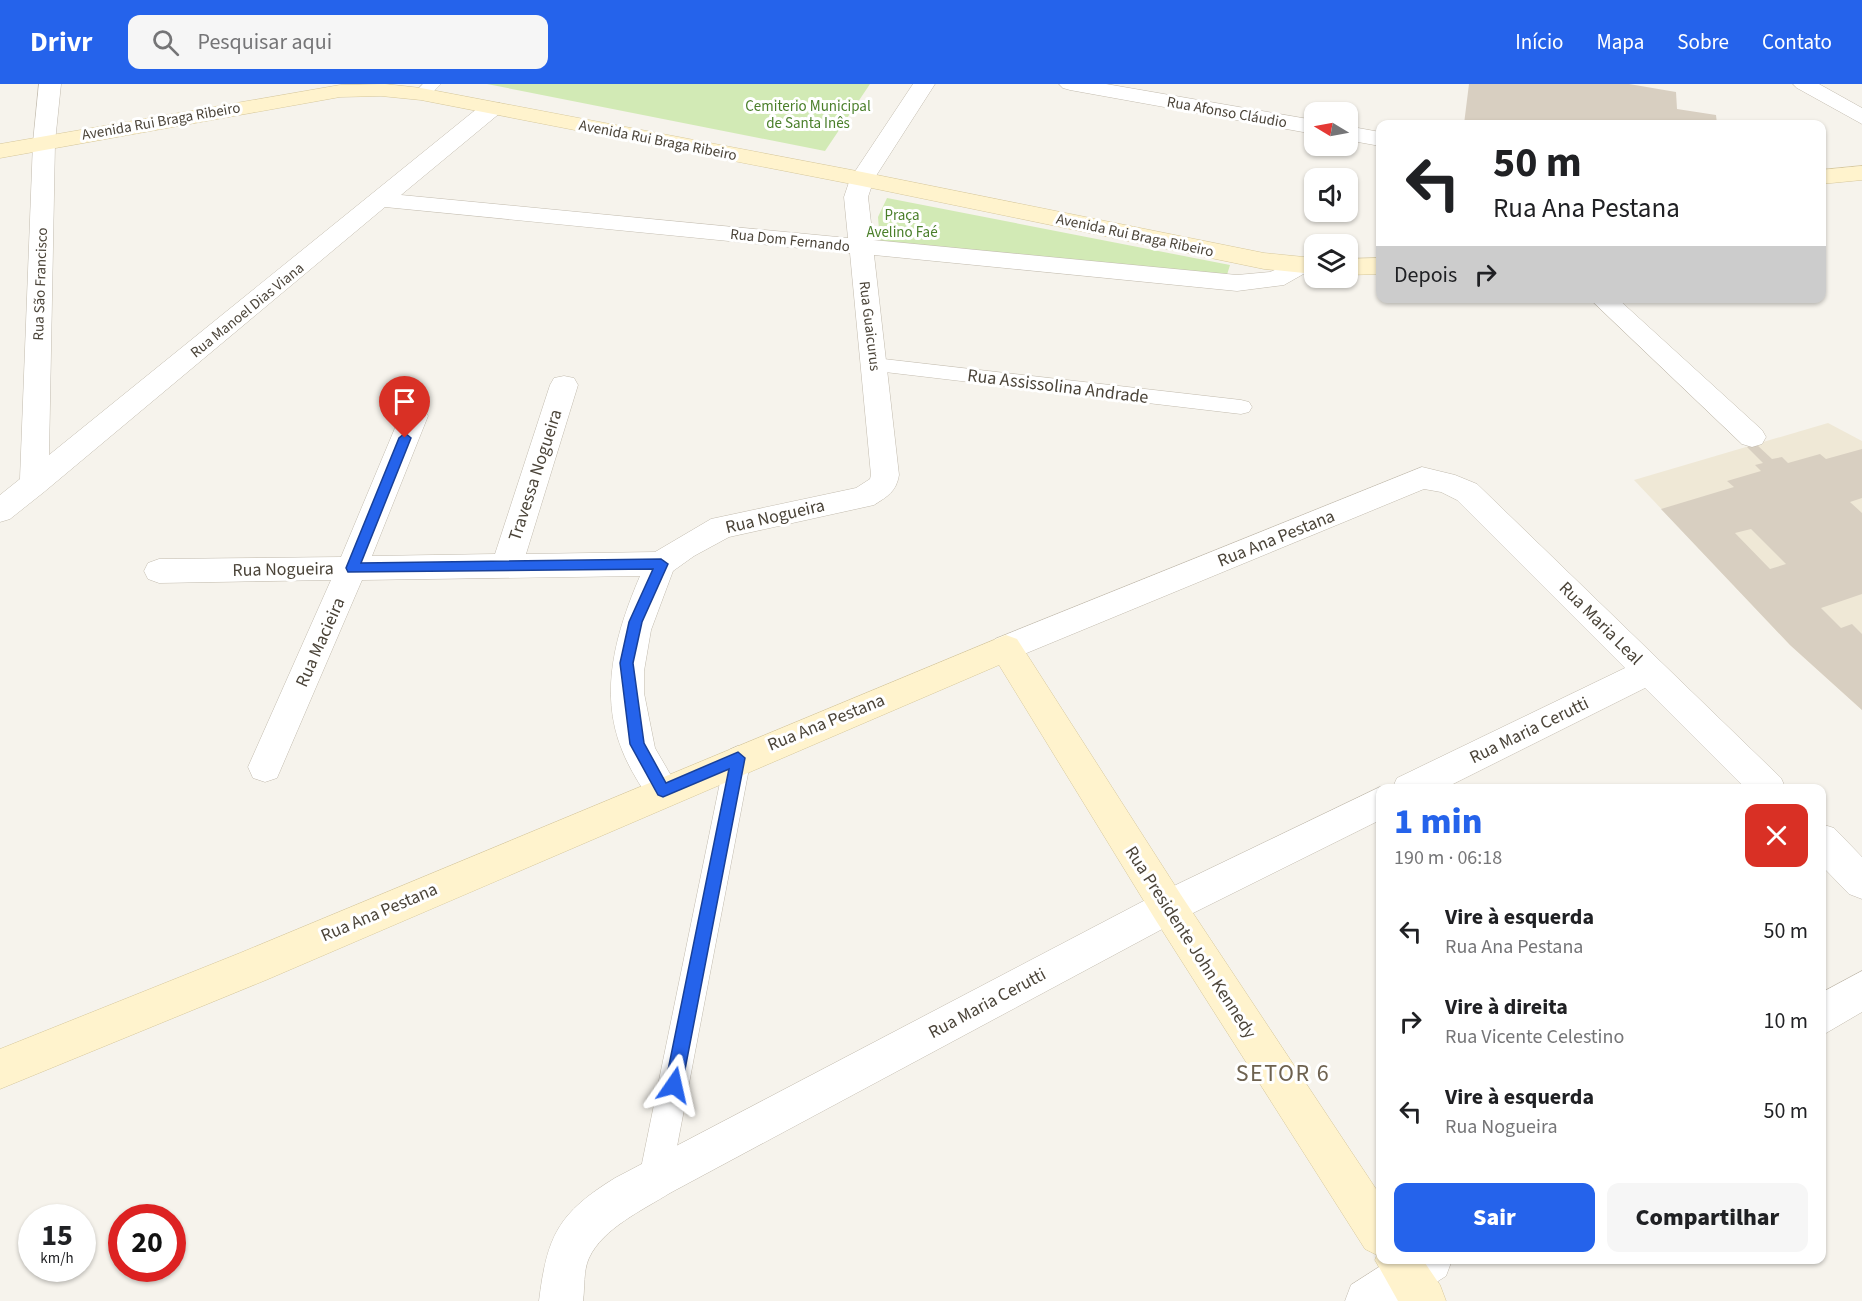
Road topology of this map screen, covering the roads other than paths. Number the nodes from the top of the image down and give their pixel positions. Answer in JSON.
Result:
{"nodes":[{"id":1,"x":50,"y":84,"type":"edge"},
{"id":2,"x":924,"y":84,"type":"edge"},
{"id":3,"x":1070,"y":84,"type":"edge"},
{"id":4,"x":1804,"y":84,"type":"edge"},
{"id":5,"x":427,"y":89,"type":"edge"},
{"id":6,"x":492,"y":108,"type":"junction"},
{"id":7,"x":1862,"y":117,"type":"edge"},
{"id":8,"x":1304,"y":125,"type":"edge"},
{"id":9,"x":1358,"y":135,"type":"edge"},
{"id":10,"x":1376,"y":138,"type":"edge"},
{"id":11,"x":44,"y":142,"type":"junction"},
{"id":12,"x":0,"y":151,"type":"edge"},
{"id":13,"x":1862,"y":173,"type":"edge"},
{"id":14,"x":1826,"y":177,"type":"edge"},
{"id":15,"x":862,"y":179,"type":"junction"},
{"id":16,"x":381,"y":200,"type":"junction"},
{"id":17,"x":860,"y":247,"type":"junction"},
{"id":18,"x":1304,"y":265,"type":"edge"},
{"id":19,"x":1376,"y":266,"type":"edge"},
{"id":20,"x":1358,"y":267,"type":"edge"},
{"id":21,"x":1304,"y":268,"type":"edge"},
{"id":22,"x":1606,"y":303,"type":"edge"},
{"id":23,"x":875,"y":365,"type":"junction"},
{"id":24,"x":564,"y":385,"type":"dead end"},
{"id":25,"x":1241,"y":407,"type":"dead end"},
{"id":26,"x":414,"y":416,"type":"dead end"},
{"id":27,"x":1752,"y":437,"type":"dead end"},
{"id":28,"x":885,"y":475,"type":"joint"},
{"id":29,"x":1422,"y":478,"type":"joint"},
{"id":30,"x":34,"y":484,"type":"junction"},
{"id":31,"x":0,"y":511,"type":"edge"},
{"id":32,"x":661,"y":564,"type":"junction"},
{"id":33,"x":507,"y":566,"type":"junction"},
{"id":34,"x":352,"y":568,"type":"junction"},
{"id":35,"x":159,"y":571,"type":"dead end"},
{"id":36,"x":1006,"y":648,"type":"junction"},
{"id":37,"x":1649,"y":671,"type":"junction"},
{"id":38,"x":738,"y":758,"type":"junction"},
{"id":39,"x":265,"y":767,"type":"dead end"},
{"id":40,"x":1419,"y":784,"type":"edge"},
{"id":41,"x":1764,"y":784,"type":"edge"},
{"id":42,"x":663,"y":791,"type":"junction"},
{"id":43,"x":1376,"y":805,"type":"edge"},
{"id":44,"x":1826,"y":845,"type":"edge"},
{"id":45,"x":1862,"y":882,"type":"edge"},
{"id":46,"x":1168,"y":908,"type":"junction"},
{"id":47,"x":1862,"y":990,"type":"edge"},
{"id":48,"x":1826,"y":1013,"type":"edge"},
{"id":49,"x":0,"y":1069,"type":"edge"},
{"id":50,"x":655,"y":1178,"type":"junction"},
{"id":51,"x":1376,"y":1228,"type":"edge"},
{"id":52,"x":1414,"y":1274,"type":"edge"},
{"id":53,"x":561,"y":1301,"type":"edge"},
{"id":54,"x":1367,"y":1301,"type":"edge"}],
"edges":[{"from":1,"to":11,"type":"street","name":"Rua São Francisco"},
{"from":2,"to":15,"type":"street"},
{"from":3,"to":8,"type":"street","name":"Rua Afonso Cláudio"},
{"from":4,"to":7,"type":"street"},
{"from":5,"to":6,"type":"main road","name":"Avenida Rui Braga Ribeiro"},
{"from":5,"to":11,"type":"main road","name":"Avenida Rui Braga Ribeiro"},
{"from":6,"to":15,"type":"main road","name":"Avenida Rui Braga Ribeiro"},
{"from":6,"to":16,"type":"street","name":"Rua Manoel Dias Viana"},
{"from":9,"to":10,"type":"street"},
{"from":11,"to":12,"type":"main road","name":"Avenida Rui Braga Ribeiro"},
{"from":11,"to":30,"type":"street","name":"Rua São Francisco"},
{"from":13,"to":14,"type":"main road"},
{"from":15,"to":17,"type":"street","name":"Rua Guaicurus"},
{"from":15,"to":18,"type":"main road","name":"Avenida Rui Braga Ribeiro"},
{"from":16,"to":17,"type":"street","name":"Rua Dom Fernando"},
{"from":16,"to":30,"type":"street","name":"Rua Manoel Dias Viana"},
{"from":17,"to":21,"type":"street","name":"Rua Dom Fernando"},
{"from":17,"to":23,"type":"street","name":"Rua Guaicurus"},
{"from":19,"to":20,"type":"main road"},
{"from":22,"to":27,"type":"street"},
{"from":23,"to":25,"type":"lane","name":"Rua Assissolina Andrade"},
{"from":23,"to":28,"type":"street","name":"Rua Guaicurus"},
{"from":24,"to":33,"type":"street","name":"Travessa Nogueira"},
{"from":26,"to":34,"type":"street","name":"Rua Macieira"},
{"from":28,"to":32,"type":"street","name":"Rua Nogueira"},
{"from":29,"to":36,"type":"street","name":"Rua Ana Pestana"},
{"from":29,"to":37,"type":"street","name":"Rua Maria Leal"},
{"from":30,"to":31,"type":"street","name":"Rua Manoel Dias Viana"},
{"from":32,"to":33,"type":"street","name":"Rua Nogueira"},
{"from":32,"to":42,"type":"street"},
{"from":33,"to":34,"type":"street","name":"Rua Nogueira"},
{"from":34,"to":35,"type":"street","name":"Rua Nogueira"},
{"from":34,"to":39,"type":"street","name":"Rua Macieira"},
{"from":36,"to":38,"type":"main road","name":"Rua Ana Pestana"},
{"from":36,"to":46,"type":"main road","name":"Rua Presidente John Kennedy"},
{"from":37,"to":40,"type":"street","name":"Rua Maria Cerutti"},
{"from":37,"to":41,"type":"street","name":"Rua Maria Leal"},
{"from":38,"to":42,"type":"main road","name":"Rua Ana Pestana"},
{"from":38,"to":50,"type":"lane"},
{"from":42,"to":49,"type":"main road","name":"Rua Ana Pestana"},
{"from":43,"to":46,"type":"street","name":"Rua Maria Cerutti"},
{"from":44,"to":45,"type":"street"},
{"from":46,"to":50,"type":"street","name":"Rua Maria Cerutti"},
{"from":46,"to":51,"type":"main road","name":"Rua Presidente John Kennedy"},
{"from":47,"to":48,"type":"street"},
{"from":50,"to":53,"type":"street","name":"Rua Maria Cerutti"},
{"from":52,"to":54,"type":"street"}]}
